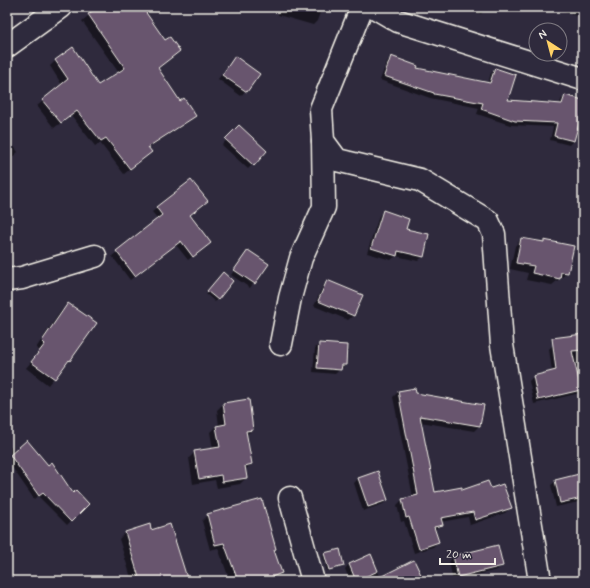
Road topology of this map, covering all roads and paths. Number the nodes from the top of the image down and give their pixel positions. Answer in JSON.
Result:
{"nodes":[{"id":1,"x":61,"y":7,"type":"edge"},
{"id":2,"x":362,"y":7,"type":"edge"},
{"id":3,"x":374,"y":7,"type":"edge"},
{"id":4,"x":7,"y":46,"type":"edge"},
{"id":5,"x":583,"y":79,"type":"edge"},
{"id":6,"x":323,"y":141,"type":"junction"},
{"id":7,"x":95,"y":256,"type":"dead end"},
{"id":8,"x":7,"y":280,"type":"edge"},
{"id":9,"x":281,"y":344,"type":"dead end"},
{"id":10,"x":290,"y":498,"type":"dead end"},
{"id":11,"x":313,"y":581,"type":"edge"},
{"id":12,"x":540,"y":581,"type":"edge"}],
"edges":[{"from":1,"to":4,"type":"street"},
{"from":2,"to":6,"type":"street"},
{"from":3,"to":5,"type":"street"},
{"from":6,"to":9,"type":"street"},
{"from":6,"to":12,"type":"street"},
{"from":7,"to":8,"type":"street"},
{"from":10,"to":11,"type":"street"}]}
